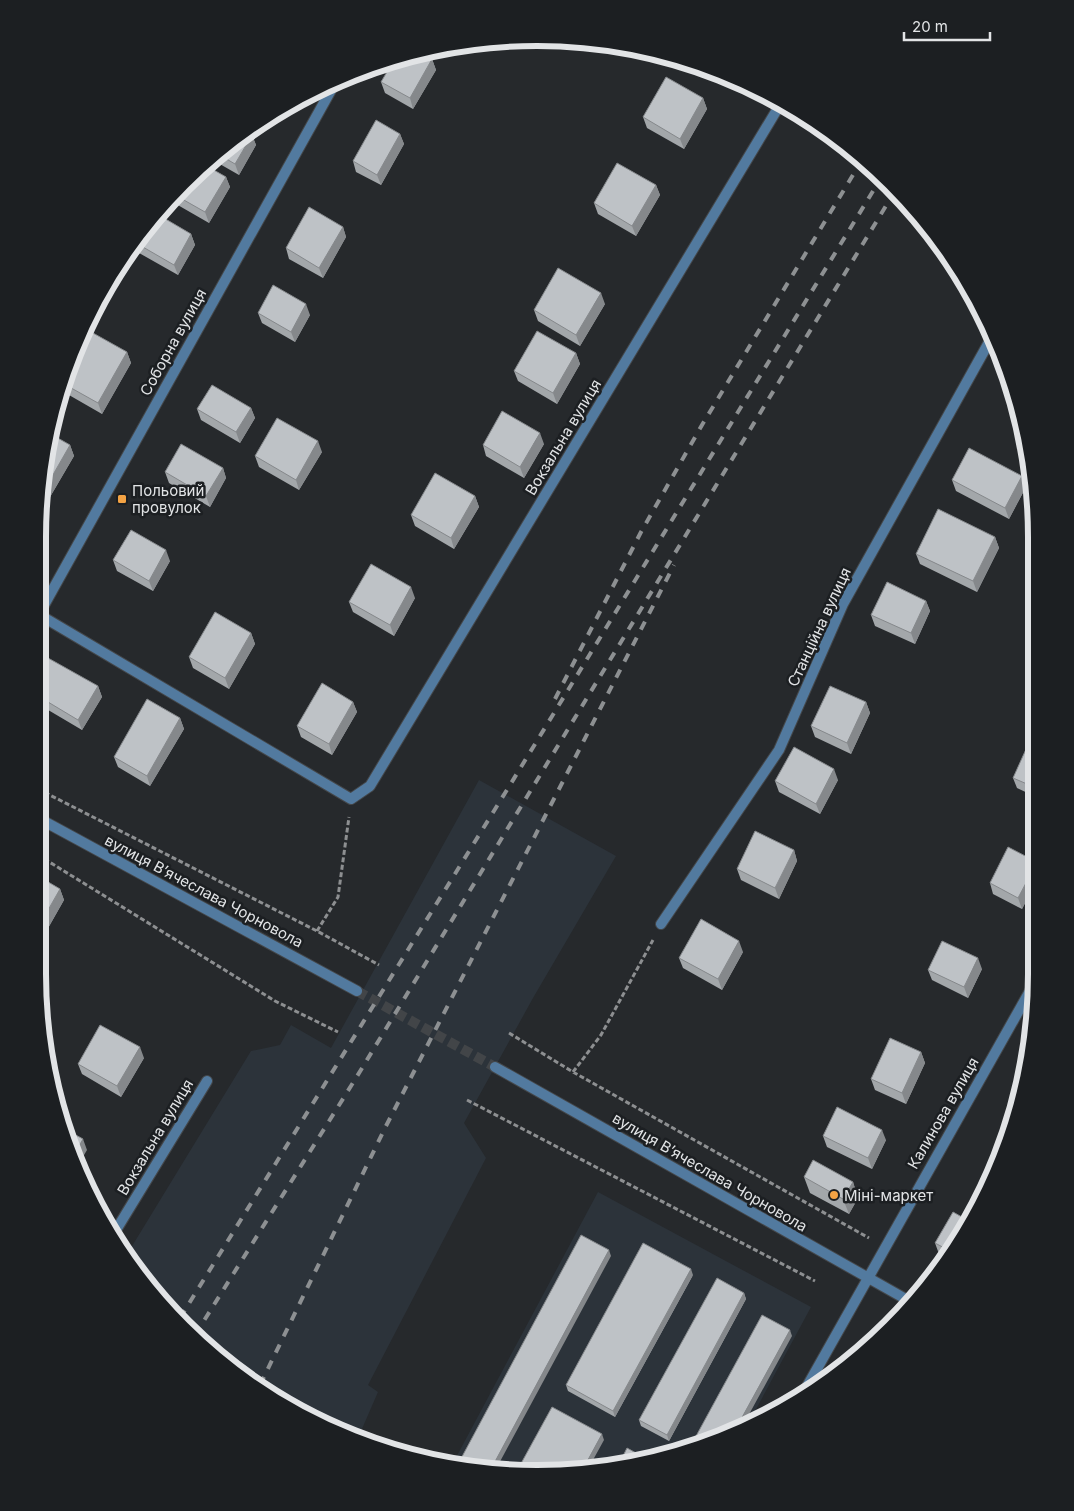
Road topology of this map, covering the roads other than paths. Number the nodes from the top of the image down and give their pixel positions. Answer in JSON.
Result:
{"nodes":[{"id":1,"x":330,"y":93,"type":"edge"},
{"id":2,"x":777,"y":109,"type":"edge"},
{"id":3,"x":988,"y":345,"type":"edge"},
{"id":4,"x":46,"y":601,"type":"edge"},
{"id":5,"x":46,"y":620,"type":"edge"},
{"id":6,"x":46,"y":822,"type":"edge"},
{"id":7,"x":661,"y":924,"type":"road end"},
{"id":8,"x":357,"y":991,"type":"tunnel mouth"},
{"id":9,"x":1027,"y":996,"type":"edge"},
{"id":10,"x":495,"y":1067,"type":"tunnel mouth"},
{"id":11,"x":207,"y":1080,"type":"dead end"},
{"id":12,"x":117,"y":1227,"type":"edge"},
{"id":13,"x":867,"y":1278,"type":"junction"},
{"id":14,"x":905,"y":1299,"type":"edge"},
{"id":15,"x":809,"y":1383,"type":"edge"}],
"edges":[{"from":1,"to":4,"type":"street","name":"Соборна вулиця"},
{"from":2,"to":5,"type":"street","name":"Вокзальна вулиця"},
{"from":3,"to":7,"type":"street","name":"Станційна вулиця"},
{"from":6,"to":8,"type":"street","name":"вулиця Вʼячеслава Чорновола"},
{"from":9,"to":13,"type":"street","name":"Калинова вулиця"},
{"from":10,"to":13,"type":"street","name":"вулиця Вʼячеслава Чорновола"},
{"from":11,"to":12,"type":"street","name":"Вокзальна вулиця"},
{"from":13,"to":14,"type":"street","name":"вулиця Вʼячеслава Чорновола"},
{"from":13,"to":15,"type":"street","name":"Калинова вулиця"}]}
